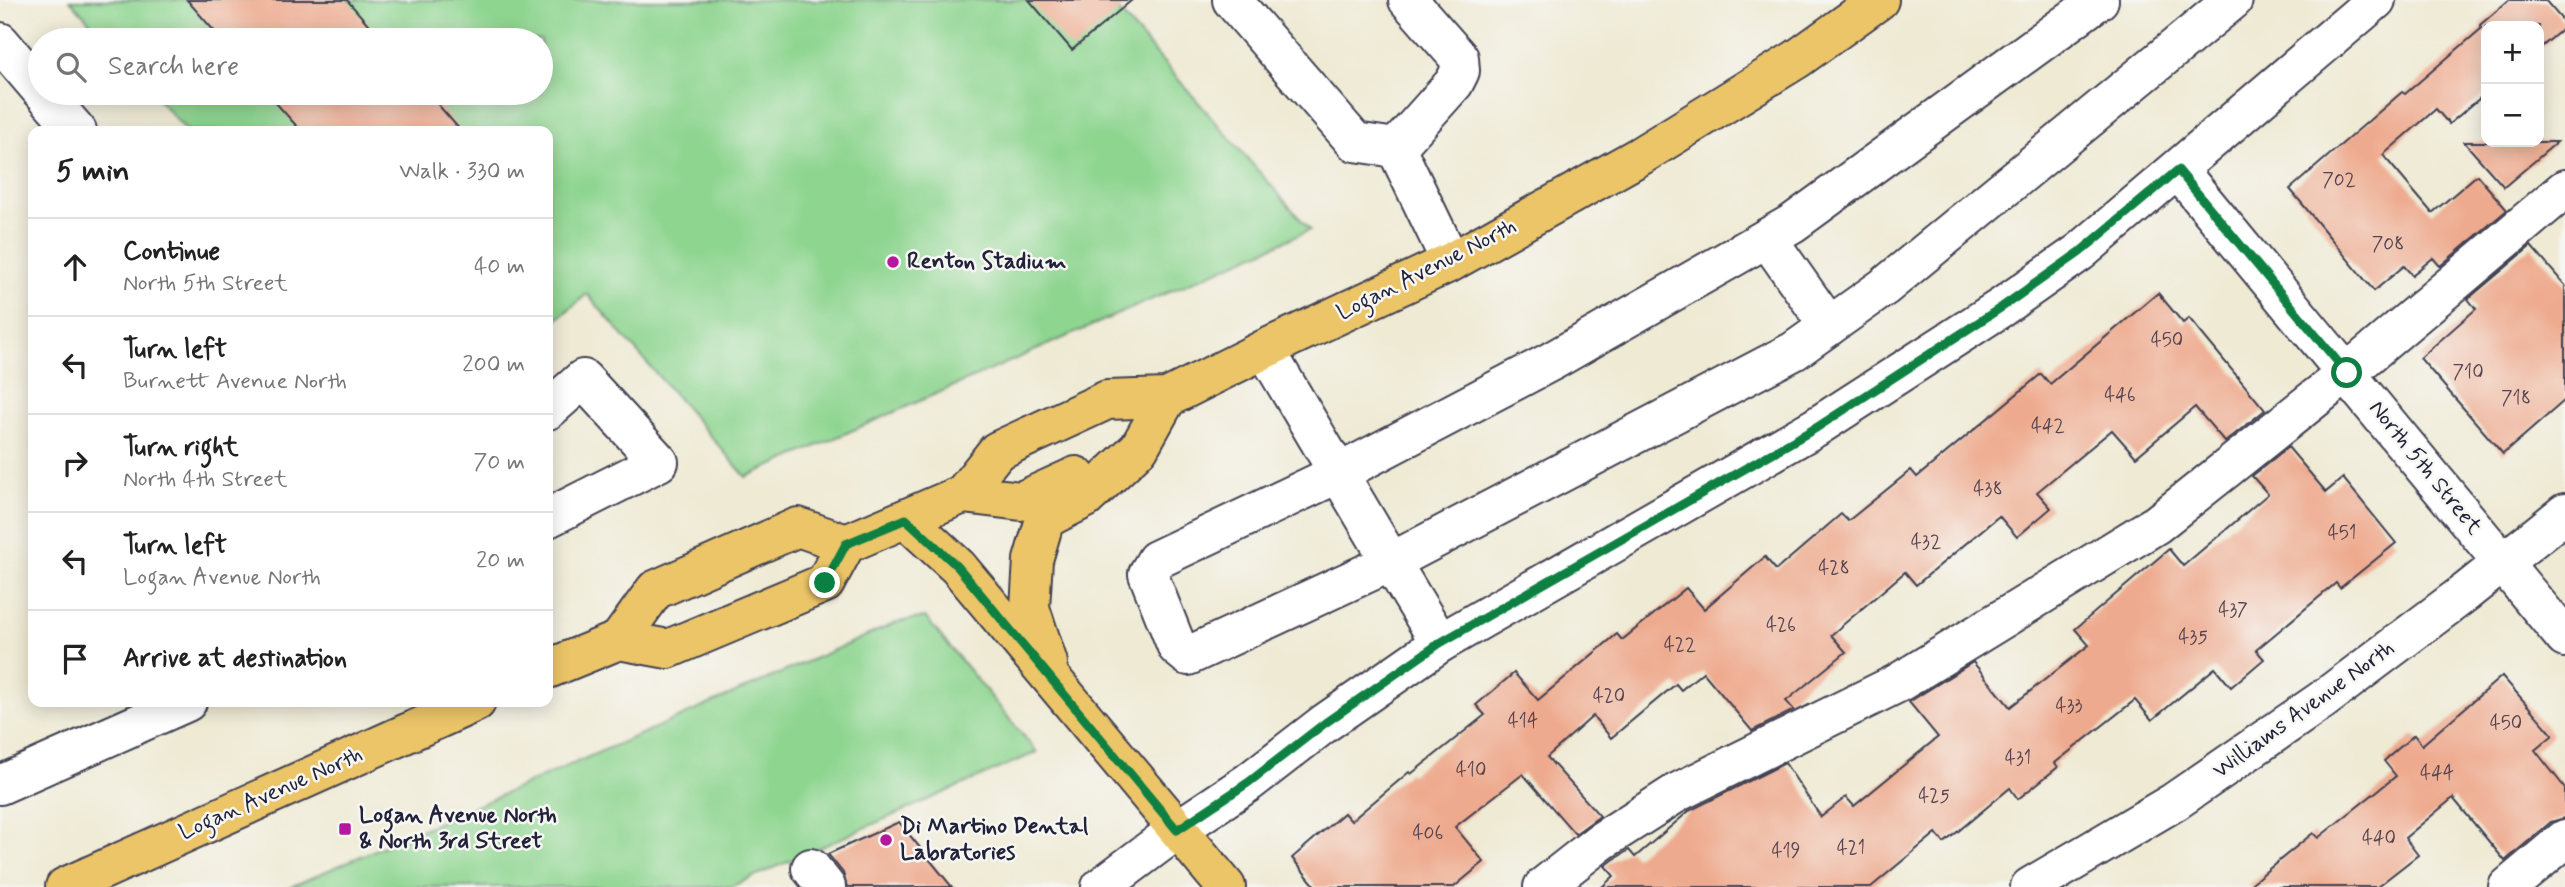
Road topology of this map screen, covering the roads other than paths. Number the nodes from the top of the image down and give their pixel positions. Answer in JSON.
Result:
{"nodes":[{"id":1,"x":1232,"y":0,"type":"edge"},
{"id":2,"x":1408,"y":0,"type":"edge"},
{"id":3,"x":1879,"y":0,"type":"edge"},
{"id":4,"x":2099,"y":0,"type":"edge"},
{"id":5,"x":2233,"y":0,"type":"edge"},
{"id":6,"x":2376,"y":0,"type":"edge"},
{"id":7,"x":0,"y":42,"type":"edge"},
{"id":8,"x":28,"y":75,"type":"edge"},
{"id":9,"x":54,"y":105,"type":"edge"},
{"id":10,"x":73,"y":126,"type":"edge"},
{"id":11,"x":1395,"y":148,"type":"junction"},
{"id":12,"x":2178,"y":170,"type":"junction"},
{"id":13,"x":2565,"y":189,"type":"edge"},
{"id":14,"x":1767,"y":238,"type":"junction"},
{"id":15,"x":1451,"y":262,"type":"junction"},
{"id":16,"x":1829,"y":326,"type":"junction"},
{"id":17,"x":1265,"y":349,"type":"junction"},
{"id":18,"x":2347,"y":373,"type":"junction"},
{"id":19,"x":1167,"y":398,"type":"junction"},
{"id":20,"x":553,"y":406,"type":"edge"},
{"id":21,"x":1139,"y":448,"type":"junction"},
{"id":22,"x":1339,"y":473,"type":"junction"},
{"id":23,"x":963,"y":494,"type":"junction"},
{"id":24,"x":2565,"y":513,"type":"edge"},
{"id":25,"x":553,"y":515,"type":"edge"},
{"id":26,"x":906,"y":519,"type":"junction"},
{"id":27,"x":846,"y":544,"type":"junction"},
{"id":28,"x":1391,"y":562,"type":"junction"},
{"id":29,"x":2501,"y":562,"type":"junction"},
{"id":30,"x":2565,"y":638,"type":"edge"},
{"id":31,"x":619,"y":640,"type":"junction"},
{"id":32,"x":1440,"y":643,"type":"junction"},
{"id":33,"x":553,"y":667,"type":"edge"},
{"id":34,"x":1054,"y":682,"type":"junction"},
{"id":35,"x":176,"y":707,"type":"edge"},
{"id":36,"x":465,"y":707,"type":"edge"},
{"id":37,"x":0,"y":785,"type":"edge"},
{"id":38,"x":1177,"y":830,"type":"junction"},
{"id":39,"x":2565,"y":839,"type":"edge"},
{"id":40,"x":80,"y":884,"type":"edge"},
{"id":41,"x":1101,"y":887,"type":"edge"},
{"id":42,"x":1226,"y":887,"type":"edge"},
{"id":43,"x":1543,"y":887,"type":"edge"},
{"id":44,"x":2030,"y":887,"type":"edge"},
{"id":45,"x":2508,"y":887,"type":"edge"}],
"edges":[{"from":1,"to":11,"type":"street"},
{"from":2,"to":11,"type":"street"},
{"from":3,"to":15,"type":"main road","name":"Logan Avenue North"},
{"from":4,"to":14,"type":"street"},
{"from":5,"to":16,"type":"street"},
{"from":6,"to":12,"type":"street"},
{"from":7,"to":8,"type":"street"},
{"from":9,"to":10,"type":"street"},
{"from":11,"to":15,"type":"street"},
{"from":12,"to":18,"type":"street","name":"North 5th Street"},
{"from":12,"to":32,"type":"street"},
{"from":13,"to":18,"type":"street"},
{"from":14,"to":16,"type":"street"},
{"from":14,"to":22,"type":"street"},
{"from":15,"to":17,"type":"main road","name":"Logan Avenue North"},
{"from":16,"to":28,"type":"street"},
{"from":17,"to":19,"type":"main road","name":"Logan Avenue North"},
{"from":17,"to":22,"type":"street"},
{"from":18,"to":29,"type":"street","name":"North 5th Street"},
{"from":18,"to":43,"type":"street"},
{"from":19,"to":21,"type":"main road"},
{"from":19,"to":23,"type":"main road","name":"Logan Avenue North"},
{"from":20,"to":25,"type":"street"},
{"from":21,"to":23,"type":"main road"},
{"from":21,"to":34,"type":"main road"},
{"from":22,"to":28,"type":"street"},
{"from":22,"to":28,"type":"street"},
{"from":23,"to":26,"type":"main road","name":"Logan Avenue North"},
{"from":24,"to":29,"type":"street","name":"Williams Avenue North"},
{"from":26,"to":27,"type":"main road","name":"Logan Avenue North"},
{"from":26,"to":34,"type":"main road"},
{"from":27,"to":31,"type":"main road"},
{"from":27,"to":31,"type":"main road"},
{"from":28,"to":32,"type":"street"},
{"from":29,"to":30,"type":"street","name":"North 5th Street"},
{"from":29,"to":44,"type":"street","name":"Williams Avenue North"},
{"from":31,"to":33,"type":"main road"},
{"from":32,"to":38,"type":"street"},
{"from":34,"to":38,"type":"main road"},
{"from":35,"to":37,"type":"street"},
{"from":36,"to":40,"type":"main road","name":"Logan Avenue North"},
{"from":38,"to":41,"type":"street"},
{"from":38,"to":42,"type":"main road"},
{"from":39,"to":45,"type":"street"}]}
